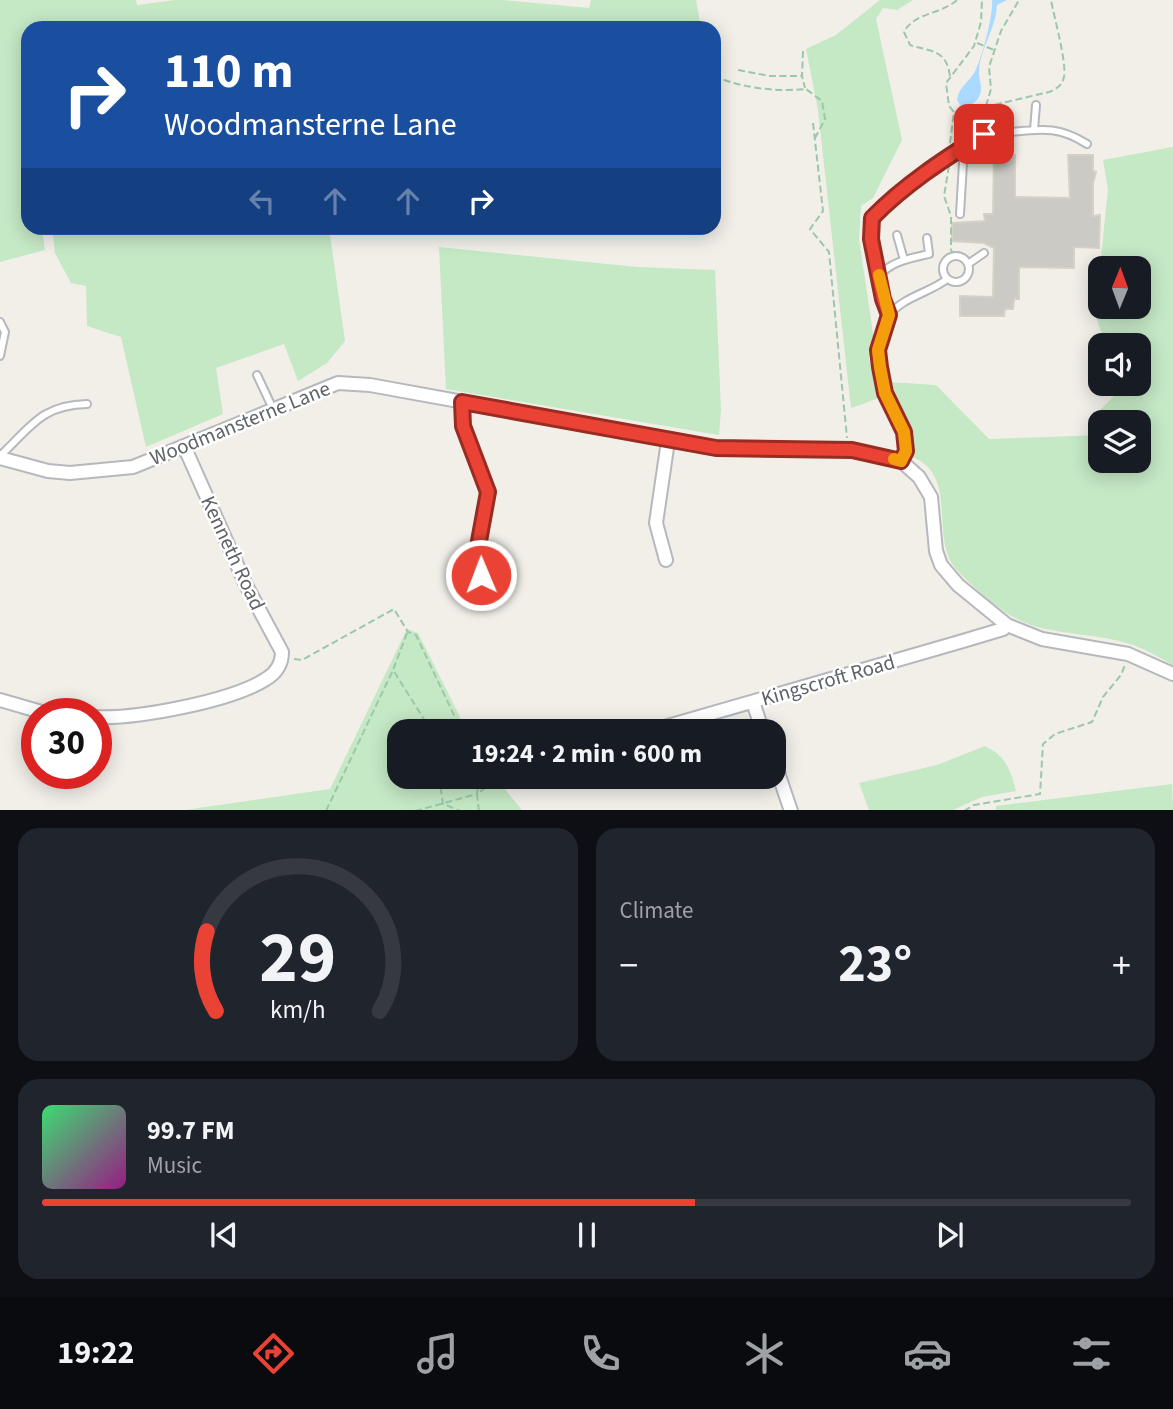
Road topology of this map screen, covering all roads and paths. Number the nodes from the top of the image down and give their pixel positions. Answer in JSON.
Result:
{"nodes":[{"id":1,"x":957,"y":0,"type":"edge"},
{"id":2,"x":982,"y":0,"type":"edge"},
{"id":3,"x":1019,"y":0,"type":"edge"},
{"id":4,"x":1051,"y":0,"type":"edge"},
{"id":5,"x":976,"y":43,"type":"junction"},
{"id":6,"x":995,"y":50,"type":"junction"},
{"id":7,"x":803,"y":51,"type":"dead end"},
{"id":8,"x":738,"y":70,"type":"dead end"},
{"id":9,"x":802,"y":76,"type":"junction"},
{"id":10,"x":950,"y":77,"type":"junction"},
{"id":11,"x":721,"y":78,"type":"edge"},
{"id":12,"x":806,"y":89,"type":"junction"},
{"id":13,"x":1036,"y":105,"type":"dead end"},
{"id":14,"x":985,"y":107,"type":"junction"},
{"id":15,"x":954,"y":112,"type":"junction"},
{"id":16,"x":813,"y":123,"type":"dead end"},
{"id":17,"x":1034,"y":130,"type":"junction"},
{"id":18,"x":815,"y":139,"type":"junction"},
{"id":19,"x":1087,"y":144,"type":"dead end"},
{"id":20,"x":964,"y":146,"type":"junction"},
{"id":21,"x":951,"y":154,"type":"junction"},
{"id":22,"x":960,"y":214,"type":"dead end"},
{"id":23,"x":897,"y":235,"type":"dead end"},
{"id":24,"x":927,"y":238,"type":"dead end"},
{"id":25,"x":984,"y":253,"type":"dead end"},
{"id":26,"x":954,"y":255,"type":"junction"},
{"id":27,"x":904,"y":260,"type":"junction"},
{"id":28,"x":968,"y":264,"type":"junction"},
{"id":29,"x":879,"y":276,"type":"junction"},
{"id":30,"x":947,"y":279,"type":"junction"},
{"id":31,"x":889,"y":315,"type":"junction"},
{"id":32,"x":0,"y":322,"type":"edge"},
{"id":33,"x":0,"y":356,"type":"edge"},
{"id":34,"x":257,"y":375,"type":"dead end"},
{"id":35,"x":462,"y":402,"type":"junction"},
{"id":36,"x":87,"y":404,"type":"dead end"},
{"id":37,"x":273,"y":409,"type":"junction"},
{"id":38,"x":668,"y":441,"type":"junction"},
{"id":39,"x":184,"y":446,"type":"junction"},
{"id":40,"x":847,"y":450,"type":"junction"},
{"id":41,"x":0,"y":456,"type":"edge"},
{"id":42,"x":901,"y":461,"type":"junction"},
{"id":43,"x":666,"y":560,"type":"dead end"},
{"id":44,"x":481,"y":575,"type":"dead end"},
{"id":45,"x":1007,"y":625,"type":"junction"},
{"id":46,"x":408,"y":632,"type":"junction"},
{"id":47,"x":1128,"y":654,"type":"junction"},
{"id":48,"x":282,"y":659,"type":"junction"},
{"id":49,"x":393,"y":670,"type":"junction"},
{"id":50,"x":1173,"y":674,"type":"edge"},
{"id":51,"x":0,"y":700,"type":"edge"},
{"id":52,"x":753,"y":702,"type":"junction"},
{"id":53,"x":21,"y":706,"type":"edge"},
{"id":54,"x":112,"y":715,"type":"edge"},
{"id":55,"x":424,"y":719,"type":"edge"},
{"id":56,"x":456,"y":719,"type":"edge"},
{"id":57,"x":693,"y":719,"type":"edge"},
{"id":58,"x":759,"y":719,"type":"edge"},
{"id":59,"x":441,"y":789,"type":"edge"},
{"id":60,"x":478,"y":789,"type":"edge"},
{"id":61,"x":483,"y":789,"type":"edge"},
{"id":62,"x":784,"y":789,"type":"edge"},
{"id":63,"x":477,"y":794,"type":"junction"},
{"id":64,"x":443,"y":804,"type":"junction"},
{"id":65,"x":326,"y":810,"type":"edge"},
{"id":66,"x":415,"y":810,"type":"edge"},
{"id":67,"x":461,"y":810,"type":"edge"},
{"id":68,"x":479,"y":810,"type":"edge"},
{"id":69,"x":791,"y":810,"type":"edge"},
{"id":70,"x":964,"y":810,"type":"edge"}],
"edges":[{"from":1,"to":10,"type":"path"},
{"from":2,"to":5,"type":"path"},
{"from":3,"to":6,"type":"path"},
{"from":4,"to":14,"type":"path"},
{"from":5,"to":6,"type":"path"},
{"from":5,"to":10,"type":"path"},
{"from":6,"to":14,"type":"path"},
{"from":7,"to":9,"type":"path"},
{"from":8,"to":9,"type":"path"},
{"from":9,"to":12,"type":"path"},
{"from":10,"to":15,"type":"path"},
{"from":11,"to":12,"type":"path"},
{"from":12,"to":18,"type":"path"},
{"from":13,"to":17,"type":"lane"},
{"from":14,"to":15,"type":"path"},
{"from":15,"to":21,"type":"path"},
{"from":16,"to":18,"type":"path"},
{"from":17,"to":19,"type":"lane"},
{"from":17,"to":20,"type":"lane"},
{"from":18,"to":40,"type":"path"},
{"from":20,"to":21,"type":"lane"},
{"from":20,"to":22,"type":"lane"},
{"from":21,"to":26,"type":"path"},
{"from":21,"to":29,"type":"lane"},
{"from":23,"to":27,"type":"lane"},
{"from":24,"to":27,"type":"lane"},
{"from":25,"to":28,"type":"lane"},
{"from":26,"to":28,"type":"lane"},
{"from":26,"to":30,"type":"lane"},
{"from":27,"to":29,"type":"lane"},
{"from":28,"to":30,"type":"lane"},
{"from":29,"to":31,"type":"lane"},
{"from":30,"to":31,"type":"lane"},
{"from":31,"to":42,"type":"lane"},
{"from":32,"to":33,"type":"lane"},
{"from":34,"to":37,"type":"lane"},
{"from":35,"to":37,"type":"street","name":"Woodmansterne Lane"},
{"from":35,"to":38,"type":"street","name":"Woodmansterne Lane"},
{"from":35,"to":44,"type":"street"},
{"from":36,"to":41,"type":"lane"},
{"from":37,"to":39,"type":"street","name":"Woodmansterne Lane"},
{"from":38,"to":40,"type":"street","name":"Woodmansterne Lane"},
{"from":38,"to":43,"type":"street"},
{"from":39,"to":41,"type":"street","name":"Woodmansterne Lane"},
{"from":39,"to":48,"type":"street","name":"Kenneth Road"},
{"from":40,"to":42,"type":"street","name":"Woodmansterne Lane"},
{"from":42,"to":45,"type":"street"},
{"from":45,"to":47,"type":"street"},
{"from":45,"to":52,"type":"street","name":"Kingscroft Road"},
{"from":46,"to":48,"type":"path"},
{"from":46,"to":49,"type":"path"},
{"from":46,"to":56,"type":"path"},
{"from":47,"to":50,"type":"street"},
{"from":47,"to":70,"type":"path"},
{"from":48,"to":54,"type":"street"},
{"from":49,"to":55,"type":"path"},
{"from":49,"to":65,"type":"path"},
{"from":51,"to":53,"type":"street"},
{"from":52,"to":57,"type":"street","name":"Kingscroft Road"},
{"from":52,"to":58,"type":"street"},
{"from":59,"to":64,"type":"path"},
{"from":60,"to":63,"type":"path"},
{"from":61,"to":63,"type":"path"},
{"from":62,"to":69,"type":"street"},
{"from":63,"to":64,"type":"path"},
{"from":63,"to":68,"type":"path"},
{"from":64,"to":66,"type":"path"},
{"from":64,"to":67,"type":"path"}]}
